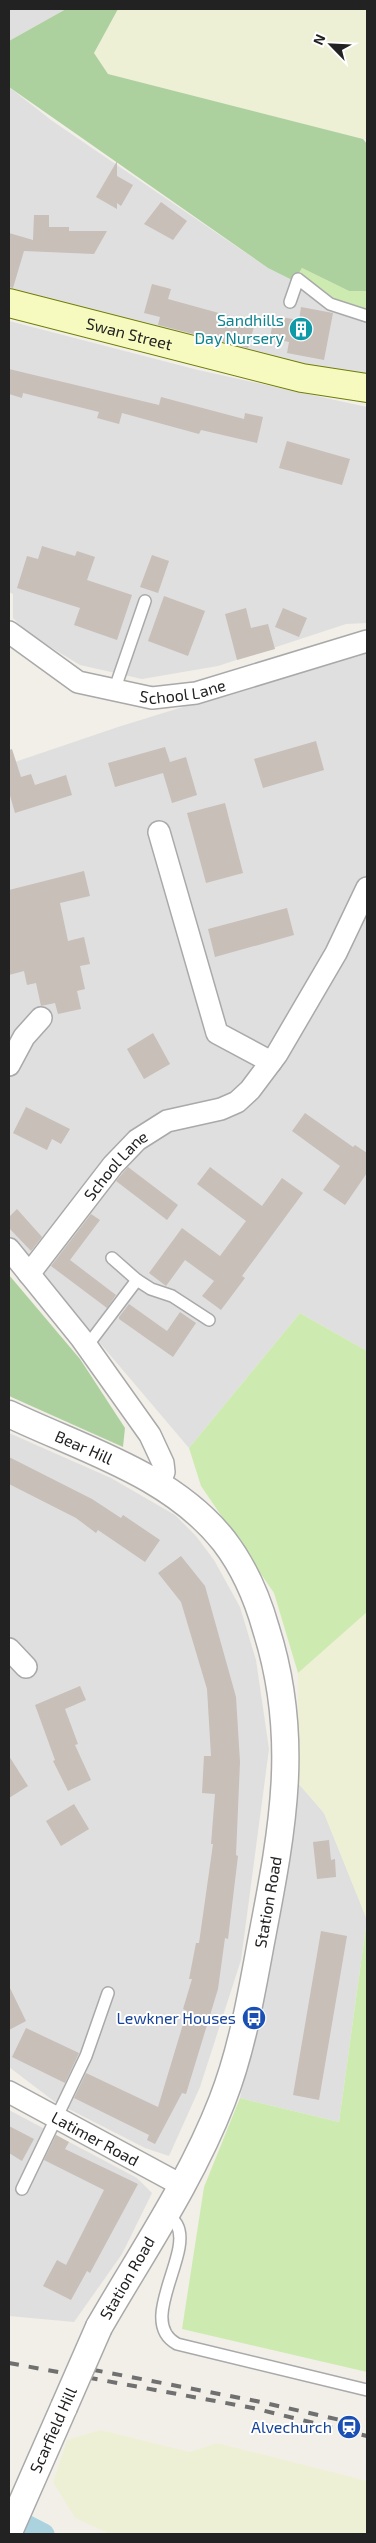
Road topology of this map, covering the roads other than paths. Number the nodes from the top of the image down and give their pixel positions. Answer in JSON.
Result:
{"nodes":[{"id":1,"x":9,"y":302,"type":"edge"},
{"id":2,"x":290,"y":302,"type":"dead end"},
{"id":3,"x":367,"y":316,"type":"edge"},
{"id":4,"x":367,"y":388,"type":"edge"},
{"id":5,"x":145,"y":601,"type":"dead end"},
{"id":6,"x":9,"y":632,"type":"edge"},
{"id":7,"x":367,"y":641,"type":"edge"},
{"id":8,"x":114,"y":691,"type":"junction"},
{"id":9,"x":159,"y":832,"type":"dead end"},
{"id":10,"x":367,"y":888,"type":"edge"},
{"id":11,"x":41,"y":1018,"type":"dead end"},
{"id":12,"x":271,"y":1062,"type":"junction"},
{"id":13,"x":9,"y":1064,"type":"edge"},
{"id":14,"x":9,"y":1249,"type":"edge"},
{"id":15,"x":112,"y":1258,"type":"dead end"},
{"id":16,"x":29,"y":1274,"type":"junction"},
{"id":17,"x":137,"y":1280,"type":"junction"},
{"id":18,"x":209,"y":1320,"type":"dead end"},
{"id":19,"x":87,"y":1346,"type":"junction"},
{"id":20,"x":9,"y":1414,"type":"edge"},
{"id":21,"x":159,"y":1484,"type":"junction"},
{"id":22,"x":9,"y":1649,"type":"edge"},
{"id":23,"x":26,"y":1667,"type":"dead end"},
{"id":24,"x":108,"y":1992,"type":"dead end"},
{"id":25,"x":9,"y":2092,"type":"edge"},
{"id":26,"x":57,"y":2118,"type":"junction"},
{"id":27,"x":181,"y":2185,"type":"junction"},
{"id":28,"x":22,"y":2189,"type":"dead end"},
{"id":29,"x":165,"y":2212,"type":"junction"},
{"id":30,"x":99,"y":2327,"type":"joint"},
{"id":31,"x":367,"y":2390,"type":"edge"},
{"id":32,"x":9,"y":2532,"type":"edge"}],
"edges":[{"from":1,"to":4,"type":"main road","name":"Swan Street"},
{"from":2,"to":3,"type":"lane"},
{"from":5,"to":8,"type":"lane"},
{"from":6,"to":8,"type":"street","name":"School Lane"},
{"from":7,"to":8,"type":"street","name":"School Lane"},
{"from":9,"to":12,"type":"street"},
{"from":10,"to":12,"type":"street","name":"School Lane"},
{"from":11,"to":13,"type":"street"},
{"from":12,"to":16,"type":"street","name":"School Lane"},
{"from":14,"to":16,"type":"street"},
{"from":15,"to":17,"type":"lane"},
{"from":16,"to":19,"type":"street"},
{"from":17,"to":18,"type":"lane"},
{"from":17,"to":19,"type":"lane"},
{"from":19,"to":21,"type":"street"},
{"from":20,"to":21,"type":"street","name":"Bear Hill"},
{"from":21,"to":27,"type":"street","name":"Station Road"},
{"from":22,"to":23,"type":"street"},
{"from":24,"to":26,"type":"lane"},
{"from":25,"to":26,"type":"street","name":"Latimer Road"},
{"from":26,"to":27,"type":"street","name":"Latimer Road"},
{"from":26,"to":28,"type":"lane"},
{"from":27,"to":29,"type":"street","name":"Station Road"},
{"from":29,"to":30,"type":"street","name":"Station Road"},
{"from":29,"to":31,"type":"lane"},
{"from":30,"to":32,"type":"street","name":"Scarfield Hill","bridge":true}]}
